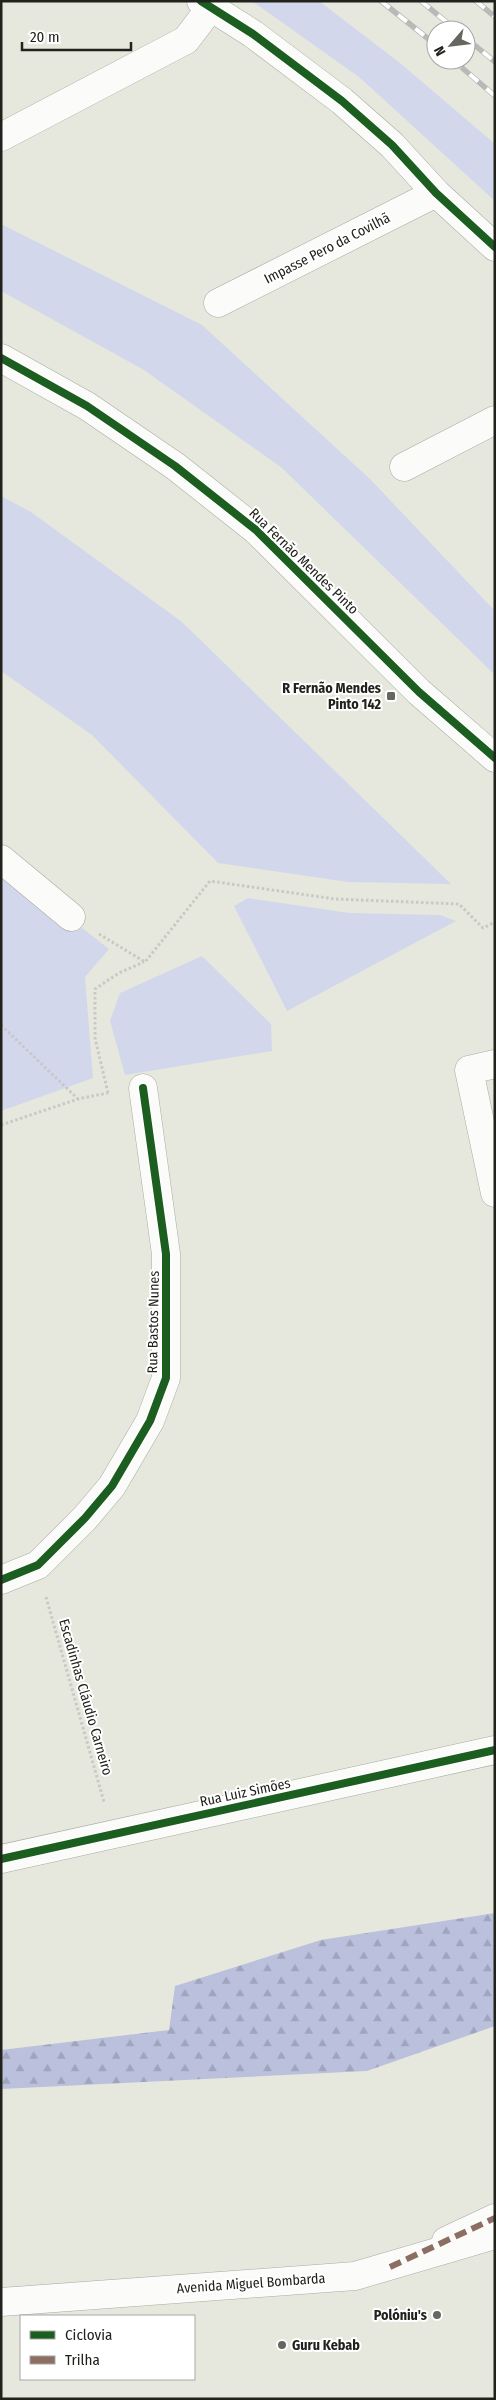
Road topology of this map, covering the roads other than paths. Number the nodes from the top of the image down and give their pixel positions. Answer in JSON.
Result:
{"nodes":[{"id":1,"x":206,"y":4,"type":"edge"},
{"id":2,"x":1,"y":137,"type":"edge"},
{"id":3,"x":436,"y":193,"type":"junction"},
{"id":4,"x":495,"y":247,"type":"edge"},
{"id":5,"x":218,"y":303,"type":"dead end"},
{"id":6,"x":1,"y":358,"type":"edge"},
{"id":7,"x":495,"y":420,"type":"edge"},
{"id":8,"x":404,"y":467,"type":"dead end"},
{"id":9,"x":495,"y":758,"type":"edge"},
{"id":10,"x":1,"y":859,"type":"edge"},
{"id":11,"x":71,"y":917,"type":"road end"},
{"id":12,"x":495,"y":1064,"type":"edge"},
{"id":13,"x":144,"y":1088,"type":"dead end"},
{"id":14,"x":495,"y":1193,"type":"edge"},
{"id":15,"x":1,"y":1580,"type":"edge"},
{"id":16,"x":495,"y":1750,"type":"edge"},
{"id":17,"x":1,"y":1859,"type":"edge"},
{"id":18,"x":495,"y":2218,"type":"edge"},
{"id":19,"x":495,"y":2234,"type":"edge"},
{"id":20,"x":390,"y":2267,"type":"junction"},
{"id":21,"x":1,"y":2302,"type":"edge"}],
"edges":[{"from":1,"to":2,"type":"street"},
{"from":1,"to":3,"type":"street"},
{"from":3,"to":4,"type":"street"},
{"from":3,"to":5,"type":"street","name":"Impasse Pero da Covilhã"},
{"from":6,"to":9,"type":"street","name":"Rua Fernão Mendes Pinto"},
{"from":7,"to":8,"type":"street"},
{"from":10,"to":11,"type":"street"},
{"from":12,"to":14,"type":"street"},
{"from":13,"to":15,"type":"street","name":"Rua Bastos Nunes"},
{"from":16,"to":17,"type":"street","name":"Rua Luiz Simões"},
{"from":18,"to":20,"type":"street"},
{"from":19,"to":20,"type":"street","name":"Avenida Miguel Bombarda"},
{"from":20,"to":21,"type":"street","name":"Avenida Miguel Bombarda"}]}
